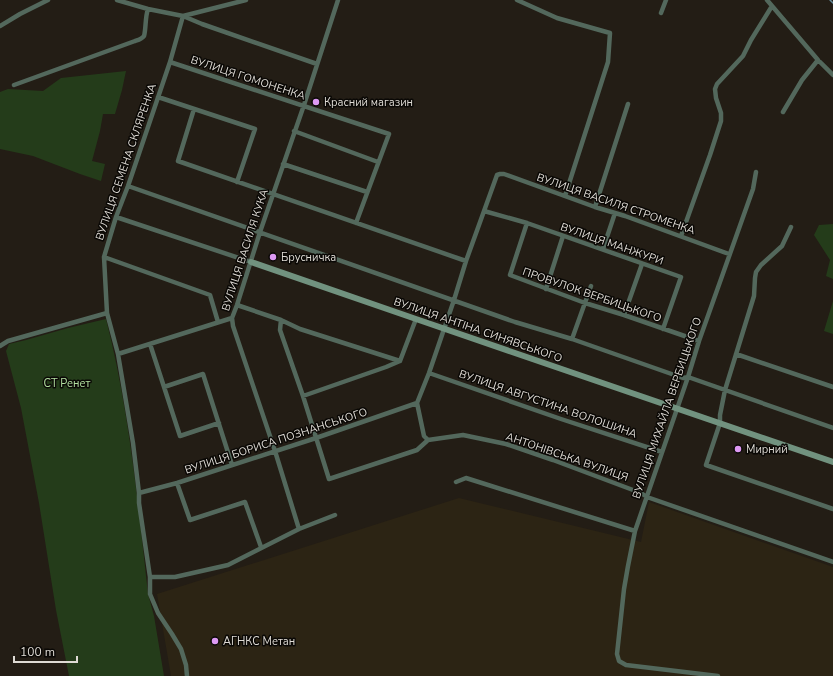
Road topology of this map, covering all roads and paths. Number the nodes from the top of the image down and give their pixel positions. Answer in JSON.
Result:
{"nodes":[{"id":1,"x":48,"y":0,"type":"edge"},
{"id":2,"x":117,"y":0,"type":"edge"},
{"id":3,"x":246,"y":0,"type":"edge"},
{"id":4,"x":338,"y":0,"type":"edge"},
{"id":5,"x":517,"y":0,"type":"edge"},
{"id":6,"x":666,"y":0,"type":"edge"},
{"id":7,"x":767,"y":0,"type":"edge"},
{"id":8,"x":772,"y":6,"type":"junction"},
{"id":9,"x":148,"y":9,"type":"junction"},
{"id":10,"x":661,"y":13,"type":"dead end"},
{"id":11,"x":183,"y":16,"type":"junction"},
{"id":12,"x":0,"y":26,"type":"edge"},
{"id":13,"x":818,"y":60,"type":"junction"},
{"id":14,"x":170,"y":62,"type":"junction"},
{"id":15,"x":317,"y":64,"type":"junction"},
{"id":16,"x":833,"y":75,"type":"edge"},
{"id":17,"x":14,"y":85,"type":"dead end"},
{"id":18,"x":158,"y":97,"type":"junction"},
{"id":19,"x":628,"y":104,"type":"dead end"},
{"id":20,"x":304,"y":105,"type":"junction"},
{"id":21,"x":194,"y":109,"type":"junction"},
{"id":22,"x":783,"y":112,"type":"dead end"},
{"id":23,"x":294,"y":131,"type":"junction"},
{"id":24,"x":378,"y":162,"type":"junction"},
{"id":25,"x":283,"y":164,"type":"junction"},
{"id":26,"x":756,"y":172,"type":"dead end"},
{"id":27,"x":237,"y":182,"type":"junction"},
{"id":28,"x":128,"y":186,"type":"junction"},
{"id":29,"x":368,"y":192,"type":"junction"},
{"id":30,"x":273,"y":194,"type":"junction"},
{"id":31,"x":565,"y":196,"type":"junction"},
{"id":32,"x":595,"y":207,"type":"junction"},
{"id":33,"x":484,"y":211,"type":"junction"},
{"id":34,"x":615,"y":213,"type":"junction"},
{"id":35,"x":116,"y":217,"type":"junction"},
{"id":36,"x":356,"y":223,"type":"junction"},
{"id":37,"x":527,"y":223,"type":"junction"},
{"id":38,"x":791,"y":227,"type":"dead end"},
{"id":39,"x":260,"y":232,"type":"junction"},
{"id":40,"x":564,"y":236,"type":"junction"},
{"id":41,"x":681,"y":236,"type":"junction"},
{"id":42,"x":603,"y":249,"type":"junction"},
{"id":43,"x":729,"y":254,"type":"junction"},
{"id":44,"x":104,"y":257,"type":"junction"},
{"id":45,"x":466,"y":261,"type":"junction"},
{"id":46,"x":251,"y":262,"type":"junction"},
{"id":47,"x":642,"y":264,"type":"junction"},
{"id":48,"x":591,"y":286,"type":"dead end"},
{"id":49,"x":546,"y":289,"type":"junction"},
{"id":50,"x":454,"y":300,"type":"junction"},
{"id":51,"x":585,"y":303,"type":"junction"},
{"id":52,"x":237,"y":305,"type":"junction"},
{"id":53,"x":107,"y":313,"type":"junction"},
{"id":54,"x":624,"y":315,"type":"junction"},
{"id":55,"x":232,"y":318,"type":"junction"},
{"id":56,"x":416,"y":319,"type":"junction"},
{"id":57,"x":281,"y":320,"type":"junction"},
{"id":58,"x":218,"y":322,"type":"junction"},
{"id":59,"x":444,"y":328,"type":"junction"},
{"id":60,"x":663,"y":329,"type":"junction"},
{"id":61,"x":572,"y":339,"type":"junction"},
{"id":62,"x":699,"y":341,"type":"junction"},
{"id":63,"x":150,"y":344,"type":"junction"},
{"id":64,"x":0,"y":346,"type":"edge"},
{"id":65,"x":118,"y":354,"type":"junction"},
{"id":66,"x":736,"y":354,"type":"junction"},
{"id":67,"x":400,"y":361,"type":"junction"},
{"id":68,"x":429,"y":373,"type":"junction"},
{"id":69,"x":688,"y":377,"type":"junction"},
{"id":70,"x":164,"y":387,"type":"junction"},
{"id":71,"x":833,"y":387,"type":"edge"},
{"id":72,"x":725,"y":390,"type":"junction"},
{"id":73,"x":303,"y":396,"type":"junction"},
{"id":74,"x":417,"y":403,"type":"junction"},
{"id":75,"x":677,"y":409,"type":"junction"},
{"id":76,"x":219,"y":423,"type":"junction"},
{"id":77,"x":720,"y":423,"type":"junction"},
{"id":78,"x":833,"y":428,"type":"edge"},
{"id":79,"x":316,"y":438,"type":"junction"},
{"id":80,"x":428,"y":440,"type":"junction"},
{"id":81,"x":275,"y":451,"type":"junction"},
{"id":82,"x":662,"y":452,"type":"junction"},
{"id":83,"x":833,"y":462,"type":"edge"},
{"id":84,"x":232,"y":465,"type":"junction"},
{"id":85,"x":456,"y":482,"type":"dead end"},
{"id":86,"x":177,"y":483,"type":"junction"},
{"id":87,"x":139,"y":493,"type":"junction"},
{"id":88,"x":647,"y":497,"type":"junction"},
{"id":89,"x":833,"y":509,"type":"edge"},
{"id":90,"x":335,"y":515,"type":"dead end"},
{"id":91,"x":299,"y":529,"type":"junction"},
{"id":92,"x":635,"y":531,"type":"junction"},
{"id":93,"x":261,"y":548,"type":"junction"},
{"id":94,"x":833,"y":562,"type":"edge"},
{"id":95,"x":150,"y":577,"type":"junction"},
{"id":96,"x":187,"y":676,"type":"edge"},
{"id":97,"x":717,"y":676,"type":"edge"}],
"edges":[{"from":1,"to":12,"type":"street"},
{"from":2,"to":9,"type":"street"},
{"from":3,"to":11,"type":"street"},
{"from":4,"to":15,"type":"street","name":"ВУЛИЦЯ ВАСИЛЯ КУКА"},
{"from":5,"to":31,"type":"street"},
{"from":6,"to":10,"type":"street"},
{"from":7,"to":8,"type":"street"},
{"from":8,"to":13,"type":"street"},
{"from":8,"to":41,"type":"street"},
{"from":9,"to":11,"type":"street"},
{"from":9,"to":17,"type":"street"},
{"from":11,"to":14,"type":"street","name":"ВУЛИЦЯ СЕМЕНА СКЛЯРЕНКА"},
{"from":11,"to":15,"type":"street"},
{"from":13,"to":16,"type":"street"},
{"from":13,"to":22,"type":"street"},
{"from":14,"to":18,"type":"street","name":"ВУЛИЦЯ СЕМЕНА СКЛЯРЕНКА"},
{"from":14,"to":20,"type":"street","name":"ВУЛИЦЯ ГОМОНЕНКА"},
{"from":15,"to":20,"type":"street","name":"ВУЛИЦЯ ВАСИЛЯ КУКА"},
{"from":18,"to":21,"type":"street"},
{"from":18,"to":28,"type":"street","name":"ВУЛИЦЯ СЕМЕНА СКЛЯРЕНКА"},
{"from":19,"to":32,"type":"street"},
{"from":20,"to":23,"type":"street","name":"ВУЛИЦЯ ВАСИЛЯ КУКА"},
{"from":20,"to":24,"type":"street","name":"ВУЛИЦЯ ГОМОНЕНКА"},
{"from":21,"to":27,"type":"street"},
{"from":21,"to":27,"type":"street"},
{"from":23,"to":24,"type":"street"},
{"from":23,"to":25,"type":"street","name":"ВУЛИЦЯ ВАСИЛЯ КУКА"},
{"from":24,"to":29,"type":"street"},
{"from":25,"to":29,"type":"street"},
{"from":25,"to":30,"type":"street","name":"ВУЛИЦЯ ВАСИЛЯ КУКА"},
{"from":26,"to":43,"type":"street","name":"ВУЛИЦЯ МИХАЙЛА ВЕРБИЦЬКОГО"},
{"from":27,"to":30,"type":"street"},
{"from":28,"to":35,"type":"street","name":"ВУЛИЦЯ СЕМЕНА СКЛЯРЕНКА"},
{"from":28,"to":39,"type":"street","name":"ВУЛИЦЯ АНТІНА СИНЯВСЬКОГО"},
{"from":29,"to":36,"type":"street"},
{"from":30,"to":36,"type":"street"},
{"from":30,"to":39,"type":"street","name":"ВУЛИЦЯ ВАСИЛЯ КУКА"},
{"from":31,"to":32,"type":"street","name":"ВУЛИЦЯ ВАСИЛЯ СТРОМЕНКА"},
{"from":31,"to":33,"type":"street","name":"ВУЛИЦЯ ВАСИЛЯ СТРОМЕНКА"},
{"from":32,"to":34,"type":"street","name":"ВУЛИЦЯ ВАСИЛЯ СТРОМЕНКА"},
{"from":33,"to":37,"type":"street","name":"ВУЛИЦЯ МАНЖУРИ"},
{"from":33,"to":45,"type":"street"},
{"from":34,"to":41,"type":"street","name":"ВУЛИЦЯ ВАСИЛЯ СТРОМЕНКА"},
{"from":34,"to":42,"type":"street"},
{"from":35,"to":44,"type":"street","name":"ВУЛИЦЯ СЕМЕНА СКЛЯРЕНКА"},
{"from":35,"to":46,"type":"street","name":"ВУЛИЦЯ АНТІНА СИНЯВСЬКОГО"},
{"from":36,"to":45,"type":"street"},
{"from":37,"to":40,"type":"street","name":"ВУЛИЦЯ МАНЖУРИ"},
{"from":37,"to":49,"type":"street","name":"ПРОВУЛОК ВЕРБИЦЬКОГО"},
{"from":38,"to":66,"type":"street"},
{"from":39,"to":46,"type":"street","name":"ВУЛИЦЯ ВАСИЛЯ КУКА"},
{"from":39,"to":50,"type":"street","name":"ВУЛИЦЯ АНТІНА СИНЯВСЬКОГО"},
{"from":40,"to":42,"type":"street","name":"ВУЛИЦЯ МАНЖУРИ"},
{"from":40,"to":49,"type":"street"},
{"from":41,"to":43,"type":"street","name":"ВУЛИЦЯ ВАСИЛЯ СТРОМЕНКА"},
{"from":42,"to":47,"type":"street","name":"ВУЛИЦЯ МАНЖУРИ"},
{"from":43,"to":62,"type":"street","name":"ВУЛИЦЯ МИХАЙЛА ВЕРБИЦЬКОГО"},
{"from":44,"to":53,"type":"street","name":"ВУЛИЦЯ СЕМЕНА СКЛЯРЕНКА"},
{"from":44,"to":58,"type":"street"},
{"from":45,"to":50,"type":"street"},
{"from":46,"to":52,"type":"street","name":"ВУЛИЦЯ ВАСИЛЯ КУКА"},
{"from":46,"to":56,"type":"street","name":"ВУЛИЦЯ АНТІНА СИНЯВСЬКОГО"},
{"from":47,"to":54,"type":"street"},
{"from":47,"to":60,"type":"street","name":"ВУЛИЦЯ МАНЖУРИ"},
{"from":48,"to":51,"type":"street"},
{"from":49,"to":51,"type":"street","name":"ПРОВУЛОК ВЕРБИЦЬКОГО"},
{"from":50,"to":59,"type":"street"},
{"from":50,"to":61,"type":"street","name":"ВУЛИЦЯ АНТІНА СИНЯВСЬКОГО"},
{"from":51,"to":54,"type":"street","name":"ПРОВУЛОК ВЕРБИЦЬКОГО"},
{"from":51,"to":61,"type":"street"},
{"from":52,"to":55,"type":"street","name":"ВУЛИЦЯ ВАСИЛЯ КУКА"},
{"from":52,"to":57,"type":"street"},
{"from":53,"to":64,"type":"street"},
{"from":53,"to":65,"type":"street","name":"ВУЛИЦЯ СЕМЕНА СКЛЯРЕНКА"},
{"from":54,"to":60,"type":"street","name":"ПРОВУЛОК ВЕРБИЦЬКОГО"},
{"from":55,"to":58,"type":"street"},
{"from":55,"to":81,"type":"street","name":"ВУЛИЦЯ ВАСИЛЯ КУКА"},
{"from":56,"to":59,"type":"street","name":"ВУЛИЦЯ АНТІНА СИНЯВСЬКОГО"},
{"from":56,"to":67,"type":"street"},
{"from":57,"to":67,"type":"street"},
{"from":57,"to":73,"type":"street"},
{"from":58,"to":63,"type":"street"},
{"from":59,"to":68,"type":"street"},
{"from":59,"to":75,"type":"street","name":"ВУЛИЦЯ АНТІНА СИНЯВСЬКОГО"},
{"from":60,"to":62,"type":"street","name":"ПРОВУЛОК ВЕРБИЦЬКОГО"},
{"from":61,"to":69,"type":"street","name":"ВУЛИЦЯ АНТІНА СИНЯВСЬКОГО"},
{"from":62,"to":69,"type":"street","name":"ВУЛИЦЯ МИХАЙЛА ВЕРБИЦЬКОГО"},
{"from":63,"to":65,"type":"street"},
{"from":63,"to":70,"type":"street"},
{"from":65,"to":87,"type":"street","name":"ВУЛИЦЯ СЕМЕНА СКЛЯРЕНКА"},
{"from":66,"to":71,"type":"street"},
{"from":66,"to":72,"type":"street"},
{"from":67,"to":73,"type":"street"},
{"from":68,"to":74,"type":"street"},
{"from":68,"to":82,"type":"street","name":"ВУЛИЦЯ АВГУСТИНА ВОЛОШИНА"},
{"from":69,"to":72,"type":"street","name":"ВУЛИЦЯ АНТІНА СИНЯВСЬКОГО"},
{"from":69,"to":75,"type":"street","name":"ВУЛИЦЯ МИХАЙЛА ВЕРБИЦЬКОГО"},
{"from":70,"to":76,"type":"street"},
{"from":70,"to":76,"type":"street"},
{"from":72,"to":77,"type":"street"},
{"from":72,"to":78,"type":"street","name":"ВУЛИЦЯ АНТІНА СИНЯВСЬКОГО"},
{"from":73,"to":79,"type":"street"},
{"from":74,"to":79,"type":"street","name":"ВУЛИЦЯ БОРИСА ПОЗНАНСЬКОГО"},
{"from":74,"to":80,"type":"street"},
{"from":75,"to":77,"type":"street","name":"ВУЛИЦЯ АНТІНА СИНЯВСЬКОГО"},
{"from":75,"to":82,"type":"street","name":"ВУЛИЦЯ МИХАЙЛА ВЕРБИЦЬКОГО"},
{"from":76,"to":84,"type":"street"},
{"from":77,"to":83,"type":"street","name":"ВУЛИЦЯ АНТІНА СИНЯВСЬКОГО"},
{"from":77,"to":89,"type":"street"},
{"from":79,"to":80,"type":"street"},
{"from":79,"to":81,"type":"street","name":"ВУЛИЦЯ БОРИСА ПОЗНАНСЬКОГО"},
{"from":80,"to":88,"type":"street","name":"АНТОНІВСЬКА ВУЛИЦЯ"},
{"from":81,"to":84,"type":"street","name":"ВУЛИЦЯ БОРИСА ПОЗНАНСЬКОГО"},
{"from":81,"to":91,"type":"street","name":"ВУЛИЦЯ ВАСИЛЯ КУКА"},
{"from":82,"to":88,"type":"street","name":"ВУЛИЦЯ МИХАЙЛА ВЕРБИЦЬКОГО"},
{"from":84,"to":86,"type":"street","name":"ВУЛИЦЯ БОРИСА ПОЗНАНСЬКОГО"},
{"from":85,"to":92,"type":"street"},
{"from":86,"to":87,"type":"street","name":"ВУЛИЦЯ БОРИСА ПОЗНАНСЬКОГО"},
{"from":86,"to":93,"type":"street"},
{"from":87,"to":95,"type":"street","name":"ВУЛИЦЯ СЕМЕНА СКЛЯРЕНКА"},
{"from":88,"to":92,"type":"street","name":"ВУЛИЦЯ МИХАЙЛА ВЕРБИЦЬКОГО"},
{"from":88,"to":94,"type":"street","name":"АНТОНІВСЬКА ВУЛИЦЯ"},
{"from":90,"to":91,"type":"street"},
{"from":91,"to":93,"type":"street"},
{"from":92,"to":97,"type":"street","name":"ВУЛИЦЯ МИХАЙЛА ВЕРБИЦЬКОГО"},
{"from":93,"to":95,"type":"street"},
{"from":95,"to":96,"type":"street","name":"ВУЛИЦЯ СЕМЕНА СКЛЯРЕНКА"}]}
